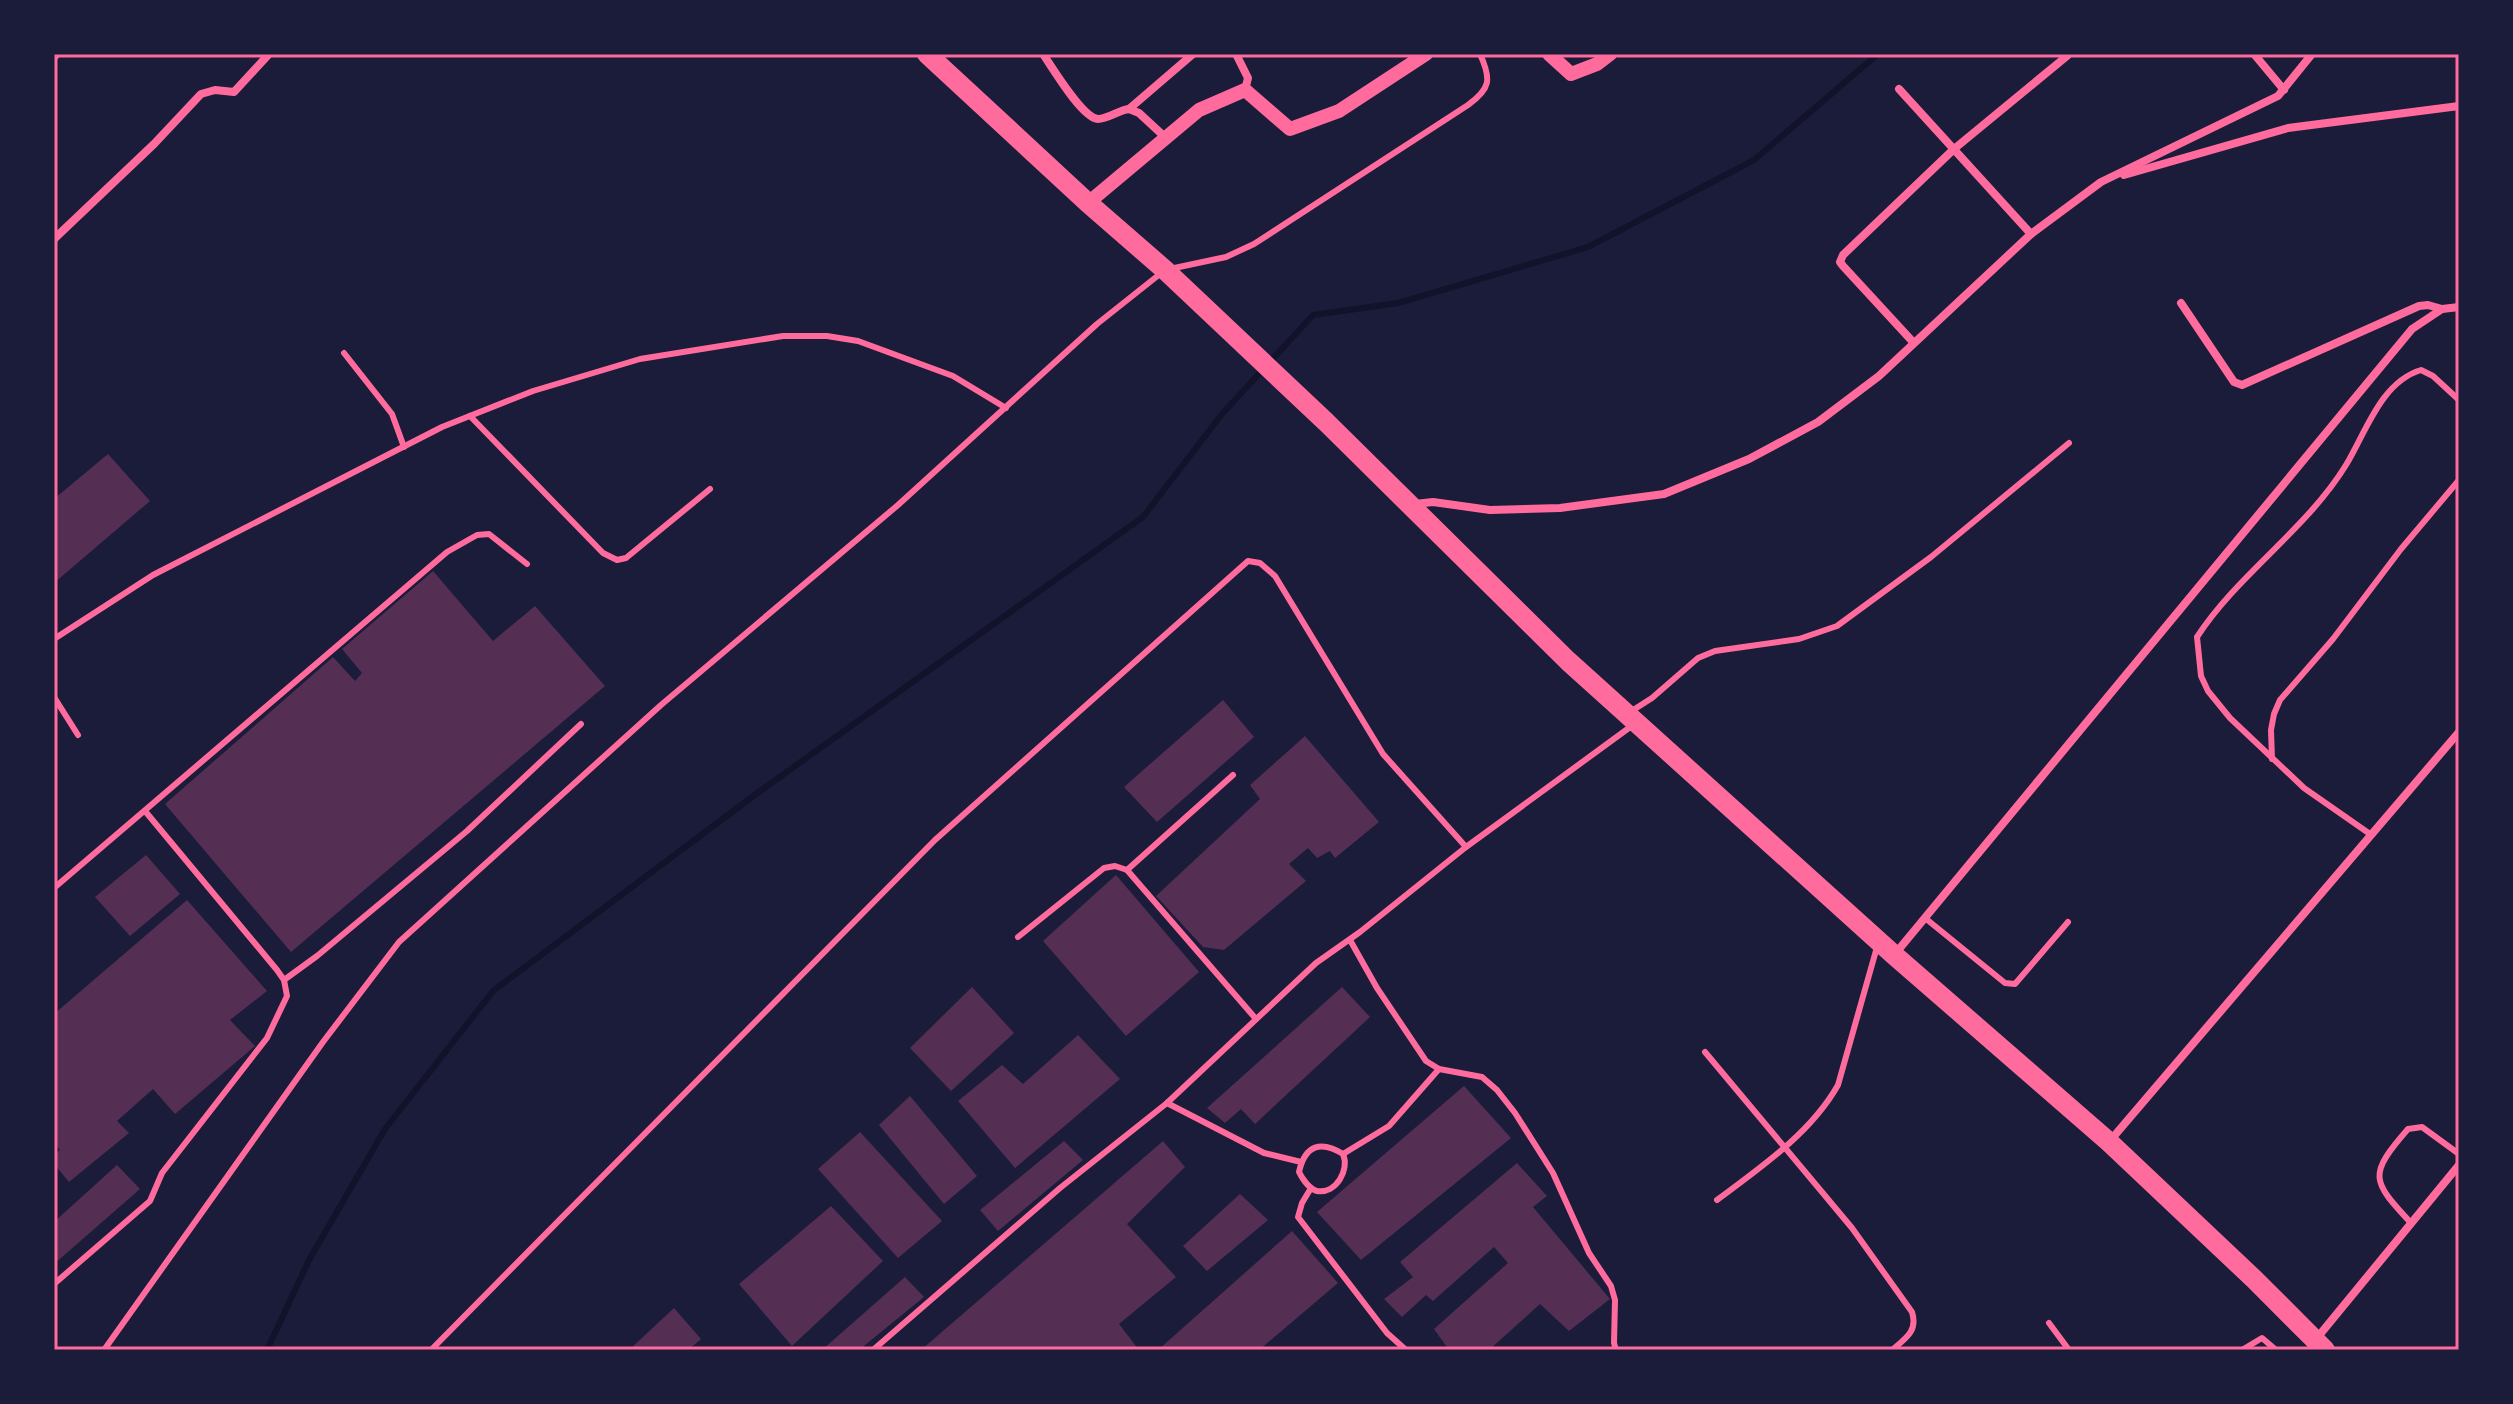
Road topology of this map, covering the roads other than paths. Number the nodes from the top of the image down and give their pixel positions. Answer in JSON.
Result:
{"nodes":[{"id":1,"x":58,"y":54,"type":"edge"},
{"id":2,"x":269,"y":54,"type":"edge"},
{"id":3,"x":927,"y":54,"type":"edge"},
{"id":4,"x":1043,"y":54,"type":"edge"},
{"id":5,"x":1193,"y":54,"type":"edge"},
{"id":6,"x":1236,"y":54,"type":"edge"},
{"id":7,"x":1426,"y":54,"type":"edge"},
{"id":8,"x":1480,"y":54,"type":"edge"},
{"id":9,"x":1549,"y":54,"type":"edge"},
{"id":10,"x":1610,"y":54,"type":"edge"},
{"id":11,"x":2254,"y":54,"type":"edge"},
{"id":12,"x":2312,"y":54,"type":"edge"},
{"id":13,"x":2067,"y":56,"type":"dead end"},
{"id":14,"x":54,"y":59,"type":"edge"},
{"id":15,"x":1899,"y":89,"type":"dead end"},
{"id":16,"x":1245,"y":90,"type":"junction"},
{"id":17,"x":2284,"y":90,"type":"junction"},
{"id":18,"x":2459,"y":106,"type":"edge"},
{"id":19,"x":1129,"y":109,"type":"junction"},
{"id":20,"x":1166,"y":138,"type":"junction"},
{"id":21,"x":1954,"y":149,"type":"junction"},
{"id":22,"x":2101,"y":182,"type":"junction"},
{"id":23,"x":1088,"y":203,"type":"junction"},
{"id":24,"x":2031,"y":234,"type":"junction"},
{"id":25,"x":54,"y":239,"type":"edge"},
{"id":26,"x":1165,"y":270,"type":"junction"},
{"id":27,"x":2181,"y":303,"type":"dead end"},
{"id":28,"x":2459,"y":307,"type":"edge"},
{"id":29,"x":2442,"y":309,"type":"junction"},
{"id":30,"x":1913,"y":342,"type":"junction"},
{"id":31,"x":344,"y":353,"type":"dead end"},
{"id":32,"x":2459,"y":400,"type":"edge"},
{"id":33,"x":1006,"y":408,"type":"junction"},
{"id":34,"x":470,"y":416,"type":"junction"},
{"id":35,"x":2069,"y":443,"type":"dead end"},
{"id":36,"x":404,"y":447,"type":"junction"},
{"id":37,"x":2459,"y":480,"type":"edge"},
{"id":38,"x":710,"y":489,"type":"dead end"},
{"id":39,"x":1408,"y":504,"type":"junction"},
{"id":40,"x":527,"y":564,"type":"dead end"},
{"id":41,"x":54,"y":639,"type":"edge"},
{"id":42,"x":54,"y":697,"type":"edge"},
{"id":43,"x":1632,"y":718,"type":"junction"},
{"id":44,"x":581,"y":724,"type":"dead end"},
{"id":45,"x":2459,"y":732,"type":"edge"},
{"id":46,"x":78,"y":735,"type":"dead end"},
{"id":47,"x":2272,"y":759,"type":"junction"},
{"id":48,"x":1233,"y":775,"type":"dead end"},
{"id":49,"x":145,"y":811,"type":"junction"},
{"id":50,"x":2370,"y":834,"type":"junction"},
{"id":51,"x":1466,"y":847,"type":"junction"},
{"id":52,"x":1127,"y":870,"type":"junction"},
{"id":53,"x":54,"y":888,"type":"edge"},
{"id":54,"x":1925,"y":918,"type":"junction"},
{"id":55,"x":2068,"y":922,"type":"dead end"},
{"id":56,"x":1018,"y":937,"type":"dead end"},
{"id":57,"x":1350,"y":940,"type":"junction"},
{"id":58,"x":1879,"y":940,"type":"junction"},
{"id":59,"x":1894,"y":955,"type":"junction"},
{"id":60,"x":284,"y":980,"type":"junction"},
{"id":61,"x":1256,"y":1019,"type":"junction"},
{"id":62,"x":1705,"y":1052,"type":"dead end"},
{"id":63,"x":1439,"y":1069,"type":"junction"},
{"id":64,"x":1167,"y":1103,"type":"junction"},
{"id":65,"x":2109,"y":1142,"type":"junction"},
{"id":66,"x":1784,"y":1147,"type":"junction"},
{"id":67,"x":1343,"y":1154,"type":"junction"},
{"id":68,"x":2459,"y":1154,"type":"edge"},
{"id":69,"x":1301,"y":1162,"type":"junction"},
{"id":70,"x":2459,"y":1165,"type":"edge"},
{"id":71,"x":1311,"y":1188,"type":"junction"},
{"id":72,"x":1717,"y":1200,"type":"dead end"},
{"id":73,"x":2411,"y":1223,"type":"junction"},
{"id":74,"x":54,"y":1284,"type":"edge"},
{"id":75,"x":2049,"y":1323,"type":"dead end"},
{"id":76,"x":2320,"y":1344,"type":"edge"},
{"id":77,"x":104,"y":1350,"type":"edge"},
{"id":78,"x":431,"y":1350,"type":"edge"},
{"id":79,"x":873,"y":1350,"type":"edge"},
{"id":80,"x":1406,"y":1350,"type":"edge"},
{"id":81,"x":1616,"y":1350,"type":"edge"},
{"id":82,"x":1892,"y":1350,"type":"edge"},
{"id":83,"x":2069,"y":1350,"type":"edge"},
{"id":84,"x":2242,"y":1350,"type":"edge"},
{"id":85,"x":2276,"y":1350,"type":"edge"}],
"edges":[{"from":1,"to":14,"type":"lane"},
{"from":2,"to":25,"type":"street"},
{"from":3,"to":23,"type":"main road"},
{"from":4,"to":19,"type":"street"},
{"from":5,"to":19,"type":"street"},
{"from":6,"to":16,"type":"street"},
{"from":7,"to":16,"type":"street"},
{"from":8,"to":26,"type":"lane"},
{"from":9,"to":10,"type":"street"},
{"from":11,"to":17,"type":"street"},
{"from":12,"to":17,"type":"street"},
{"from":13,"to":21,"type":"street"},
{"from":15,"to":21,"type":"street"},
{"from":16,"to":20,"type":"street"},
{"from":17,"to":22,"type":"street"},
{"from":18,"to":22,"type":"street"},
{"from":19,"to":20,"type":"street"},
{"from":20,"to":23,"type":"street"},
{"from":21,"to":24,"type":"street"},
{"from":21,"to":30,"type":"street"},
{"from":22,"to":24,"type":"street"},
{"from":23,"to":26,"type":"main road"},
{"from":24,"to":30,"type":"street"},
{"from":26,"to":33,"type":"lane"},
{"from":26,"to":39,"type":"main road"},
{"from":27,"to":29,"type":"street"},
{"from":28,"to":29,"type":"street"},
{"from":29,"to":54,"type":"street"},
{"from":30,"to":39,"type":"street"},
{"from":31,"to":36,"type":"lane"},
{"from":32,"to":47,"type":"lane"},
{"from":33,"to":34,"type":"lane"},
{"from":33,"to":77,"type":"lane"},
{"from":34,"to":36,"type":"lane"},
{"from":34,"to":38,"type":"lane"},
{"from":35,"to":43,"type":"lane"},
{"from":36,"to":41,"type":"lane"},
{"from":37,"to":47,"type":"lane"},
{"from":39,"to":43,"type":"main road"},
{"from":40,"to":49,"type":"lane"},
{"from":42,"to":46,"type":"lane"},
{"from":43,"to":51,"type":"lane"},
{"from":43,"to":58,"type":"main road"},
{"from":44,"to":60,"type":"lane"},
{"from":45,"to":50,"type":"street"},
{"from":47,"to":50,"type":"lane"},
{"from":48,"to":52,"type":"lane"},
{"from":49,"to":53,"type":"lane"},
{"from":49,"to":60,"type":"lane"},
{"from":50,"to":65,"type":"street"},
{"from":51,"to":57,"type":"lane"},
{"from":51,"to":78,"type":"lane"},
{"from":52,"to":56,"type":"lane"},
{"from":52,"to":61,"type":"lane"},
{"from":54,"to":55,"type":"lane"},
{"from":54,"to":59,"type":"street"},
{"from":57,"to":61,"type":"lane"},
{"from":57,"to":63,"type":"lane"},
{"from":58,"to":59,"type":"main road"},
{"from":58,"to":66,"type":"lane"},
{"from":59,"to":65,"type":"main road"},
{"from":60,"to":74,"type":"lane"},
{"from":61,"to":64,"type":"lane"},
{"from":62,"to":66,"type":"lane"},
{"from":63,"to":67,"type":"lane"},
{"from":63,"to":81,"type":"lane"},
{"from":64,"to":69,"type":"lane"},
{"from":64,"to":79,"type":"lane"},
{"from":65,"to":76,"type":"main road"},
{"from":66,"to":72,"type":"lane"},
{"from":66,"to":82,"type":"lane"},
{"from":67,"to":69,"type":"lane"},
{"from":67,"to":71,"type":"lane"},
{"from":68,"to":73,"type":"lane"},
{"from":69,"to":71,"type":"lane"},
{"from":70,"to":73,"type":"street"},
{"from":71,"to":80,"type":"lane"},
{"from":73,"to":76,"type":"street"},
{"from":75,"to":83,"type":"lane"},
{"from":84,"to":85,"type":"lane"}]}
